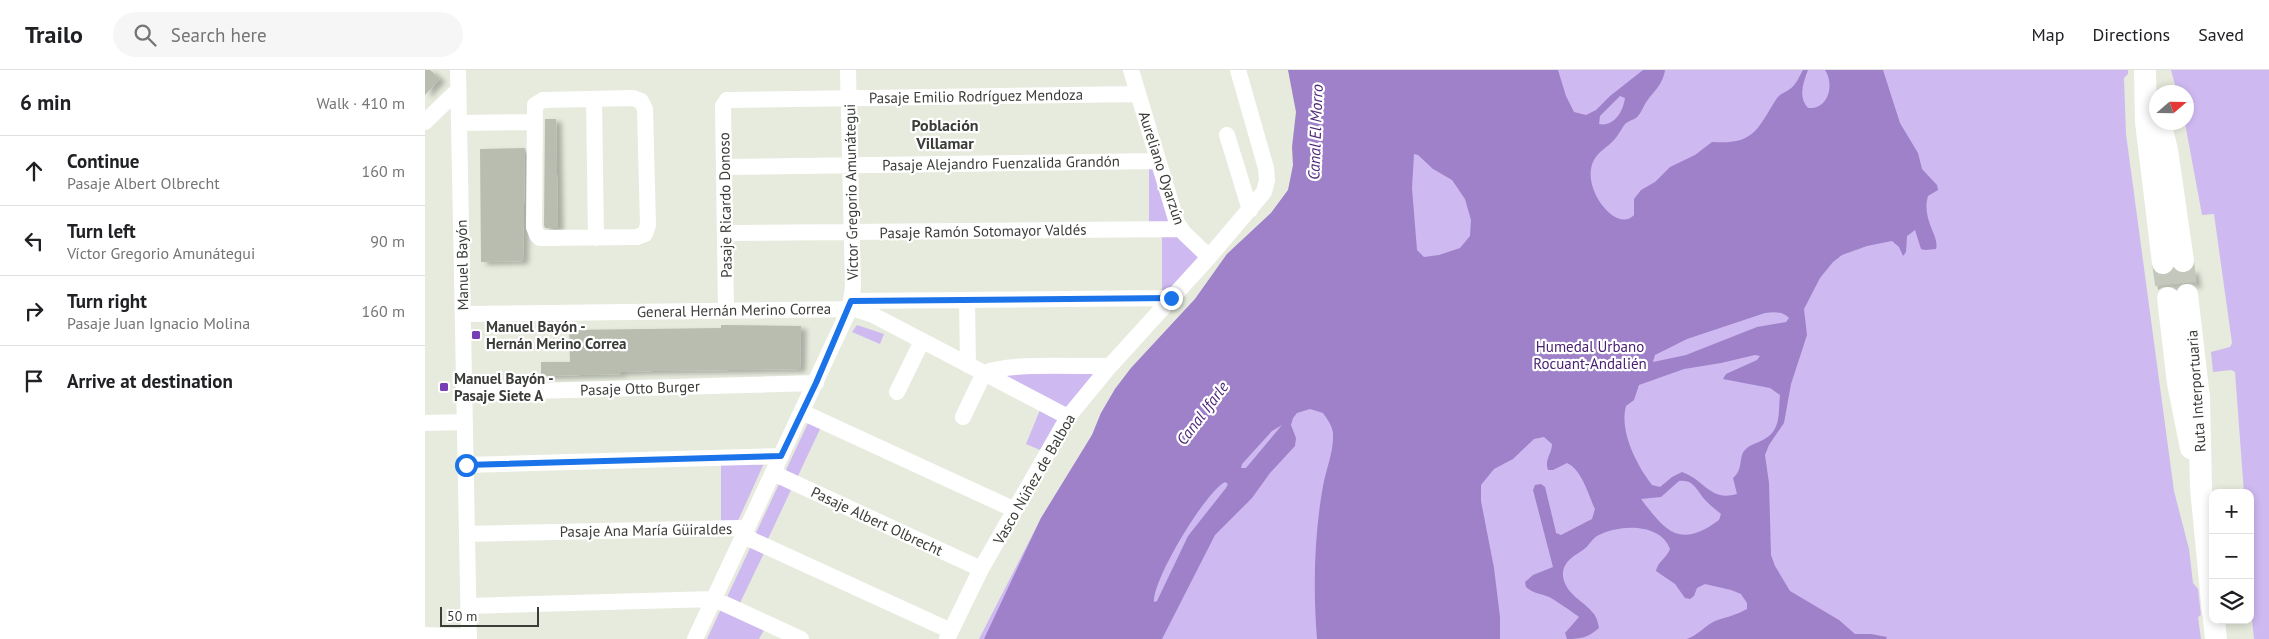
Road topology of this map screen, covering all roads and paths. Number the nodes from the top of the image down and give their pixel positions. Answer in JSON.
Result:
{"nodes":[{"id":1,"x":458,"y":70,"type":"edge"},
{"id":2,"x":848,"y":70,"type":"edge"},
{"id":3,"x":1131,"y":70,"type":"edge"},
{"id":4,"x":1238,"y":70,"type":"edge"},
{"id":5,"x":2145,"y":72,"type":"edge"},
{"id":6,"x":2149,"y":85,"type":"edge"},
{"id":7,"x":458,"y":90,"type":"junction"},
{"id":8,"x":1139,"y":94,"type":"junction"},
{"id":9,"x":849,"y":98,"type":"junction"},
{"id":10,"x":594,"y":99,"type":"junction"},
{"id":11,"x":725,"y":102,"type":"joint"},
{"id":12,"x":425,"y":122,"type":"edge"},
{"id":13,"x":534,"y":122,"type":"junction"},
{"id":14,"x":459,"y":123,"type":"junction"},
{"id":15,"x":2162,"y":130,"type":"edge"},
{"id":16,"x":1227,"y":135,"type":"dead end"},
{"id":17,"x":1158,"y":161,"type":"junction"},
{"id":18,"x":850,"y":165,"type":"junction"},
{"id":19,"x":724,"y":166,"type":"junction"},
{"id":20,"x":1255,"y":204,"type":"junction"},
{"id":21,"x":1181,"y":228,"type":"junction"},
{"id":22,"x":852,"y":232,"type":"junction"},
{"id":23,"x":725,"y":233,"type":"junction"},
{"id":24,"x":596,"y":238,"type":"junction"},
{"id":25,"x":1209,"y":256,"type":"junction"},
{"id":26,"x":2177,"y":296,"type":"tunnel mouth"},
{"id":27,"x":1171,"y":298,"type":"junction"},
{"id":28,"x":967,"y":300,"type":"junction"},
{"id":29,"x":851,"y":304,"type":"junction"},
{"id":30,"x":726,"y":310,"type":"junction"},
{"id":31,"x":463,"y":314,"type":"junction"},
{"id":32,"x":922,"y":341,"type":"junction"},
{"id":33,"x":968,"y":365,"type":"junction"},
{"id":34,"x":1110,"y":366,"type":"junction"},
{"id":35,"x":985,"y":373,"type":"junction"},
{"id":36,"x":816,"y":383,"type":"junction"},
{"id":37,"x":897,"y":392,"type":"dead end"},
{"id":38,"x":465,"y":393,"type":"junction"},
{"id":39,"x":802,"y":412,"type":"junction"},
{"id":40,"x":963,"y":417,"type":"dead end"},
{"id":41,"x":1068,"y":417,"type":"junction"},
{"id":42,"x":425,"y":422,"type":"edge"},
{"id":43,"x":465,"y":422,"type":"junction"},
{"id":44,"x":781,"y":456,"type":"junction"},
{"id":45,"x":466,"y":465,"type":"junction"},
{"id":46,"x":773,"y":473,"type":"junction"},
{"id":47,"x":1015,"y":510,"type":"junction"},
{"id":48,"x":744,"y":532,"type":"junction"},
{"id":49,"x":467,"y":534,"type":"junction"},
{"id":50,"x":981,"y":569,"type":"junction"},
{"id":51,"x":2210,"y":579,"type":"edge"},
{"id":52,"x":714,"y":599,"type":"junction"},
{"id":53,"x":468,"y":606,"type":"junction"},
{"id":54,"x":2214,"y":624,"type":"edge"},
{"id":55,"x":425,"y":635,"type":"edge"},
{"id":56,"x":949,"y":635,"type":"edge"},
{"id":57,"x":469,"y":638,"type":"edge"},
{"id":58,"x":695,"y":639,"type":"edge"},
{"id":59,"x":801,"y":639,"type":"edge"},
{"id":60,"x":2216,"y":639,"type":"edge"}],
"edges":[{"from":1,"to":7,"type":"street","name":"Manuel Bayón"},
{"from":2,"to":9,"type":"street","name":"Víctor Gregorio Amunátegui"},
{"from":3,"to":8,"type":"street","name":"Aureliano Oyarzún"},
{"from":4,"to":20,"type":"street"},
{"from":5,"to":6,"type":"highway"},
{"from":5,"to":15,"type":"highway"},
{"from":7,"to":12,"type":"street"},
{"from":7,"to":14,"type":"street","name":"Manuel Bayón"},
{"from":8,"to":9,"type":"street","name":"Pasaje Emilio Rodríguez Mendoza"},
{"from":8,"to":17,"type":"street","name":"Aureliano Oyarzún"},
{"from":9,"to":11,"type":"street","name":"Pasaje Emilio Rodríguez Mendoza"},
{"from":9,"to":18,"type":"street","name":"Víctor Gregorio Amunátegui"},
{"from":10,"to":13,"type":"street"},
{"from":10,"to":24,"type":"street"},
{"from":10,"to":24,"type":"street"},
{"from":11,"to":19,"type":"street","name":"Pasaje Ricardo Donoso"},
{"from":13,"to":14,"type":"street"},
{"from":13,"to":24,"type":"street"},
{"from":14,"to":31,"type":"street","name":"Manuel Bayón"},
{"from":16,"to":20,"type":"street"},
{"from":17,"to":18,"type":"street","name":"Pasaje Alejandro Fuenzalida Grandón"},
{"from":17,"to":21,"type":"street","name":"Aureliano Oyarzún"},
{"from":18,"to":19,"type":"street","name":"Pasaje Alejandro Fuenzalida Grandón"},
{"from":18,"to":22,"type":"street","name":"Víctor Gregorio Amunátegui"},
{"from":19,"to":23,"type":"street","name":"Pasaje Ricardo Donoso"},
{"from":20,"to":25,"type":"street","name":"Vasco Núñez de Balboa"},
{"from":21,"to":22,"type":"street","name":"Pasaje Ramón Sotomayor Valdés"},
{"from":21,"to":25,"type":"street","name":"Aureliano Oyarzún"},
{"from":22,"to":23,"type":"street","name":"Pasaje Ramón Sotomayor Valdés"},
{"from":22,"to":29,"type":"street","name":"Víctor Gregorio Amunátegui"},
{"from":23,"to":30,"type":"street","name":"Pasaje Ricardo Donoso"},
{"from":25,"to":27,"type":"street","name":"Vasco Núñez de Balboa"},
{"from":26,"to":51,"type":"highway","name":"Ruta Interportuaria"},
{"from":27,"to":28,"type":"street"},
{"from":27,"to":34,"type":"street","name":"Vasco Núñez de Balboa"},
{"from":28,"to":29,"type":"street"},
{"from":28,"to":33,"type":"street"},
{"from":29,"to":30,"type":"street","name":"General Hernán Merino Correa"},
{"from":29,"to":32,"type":"street","name":"General Hernán Merino Correa"},
{"from":29,"to":36,"type":"street","name":"Víctor Gregorio Amunátegui"},
{"from":30,"to":31,"type":"street","name":"General Hernán Merino Correa"},
{"from":31,"to":38,"type":"street","name":"Manuel Bayón"},
{"from":32,"to":33,"type":"street","name":"General Hernán Merino Correa"},
{"from":32,"to":37,"type":"street"},
{"from":33,"to":35,"type":"street","name":"General Hernán Merino Correa"},
{"from":34,"to":35,"type":"street"},
{"from":34,"to":41,"type":"street","name":"Vasco Núñez de Balboa"},
{"from":35,"to":40,"type":"street"},
{"from":35,"to":41,"type":"street","name":"General Hernán Merino Correa"},
{"from":36,"to":38,"type":"street","name":"Pasaje Otto Burger"},
{"from":36,"to":39,"type":"street","name":"Víctor Gregorio Amunátegui"},
{"from":38,"to":43,"type":"street","name":"Manuel Bayón"},
{"from":39,"to":44,"type":"street","name":"Víctor Gregorio Amunátegui"},
{"from":39,"to":47,"type":"street"},
{"from":41,"to":47,"type":"street","name":"Vasco Núñez de Balboa"},
{"from":42,"to":43,"type":"street"},
{"from":43,"to":45,"type":"street","name":"Manuel Bayón"},
{"from":44,"to":45,"type":"street"},
{"from":44,"to":46,"type":"street","name":"Víctor Gregorio Amunátegui"},
{"from":45,"to":49,"type":"street","name":"Manuel Bayón"},
{"from":46,"to":48,"type":"street","name":"Víctor Gregorio Amunátegui"},
{"from":46,"to":50,"type":"street","name":"Pasaje Albert Olbrecht"},
{"from":47,"to":50,"type":"street","name":"Vasco Núñez de Balboa"},
{"from":48,"to":49,"type":"street","name":"Pasaje Ana María Güiraldes"},
{"from":48,"to":52,"type":"street","name":"Víctor Gregorio Amunátegui"},
{"from":48,"to":56,"type":"street","name":"Pasaje Ana María Güiraldes"},
{"from":49,"to":53,"type":"street","name":"Manuel Bayón"},
{"from":50,"to":56,"type":"street","name":"Vasco Núñez de Balboa"},
{"from":52,"to":53,"type":"street"},
{"from":52,"to":58,"type":"street","name":"Víctor Gregorio Amunátegui"},
{"from":52,"to":59,"type":"street"},
{"from":53,"to":57,"type":"street","name":"Manuel Bayón"},
{"from":54,"to":60,"type":"highway"},
{"from":55,"to":57,"type":"street"}]}
